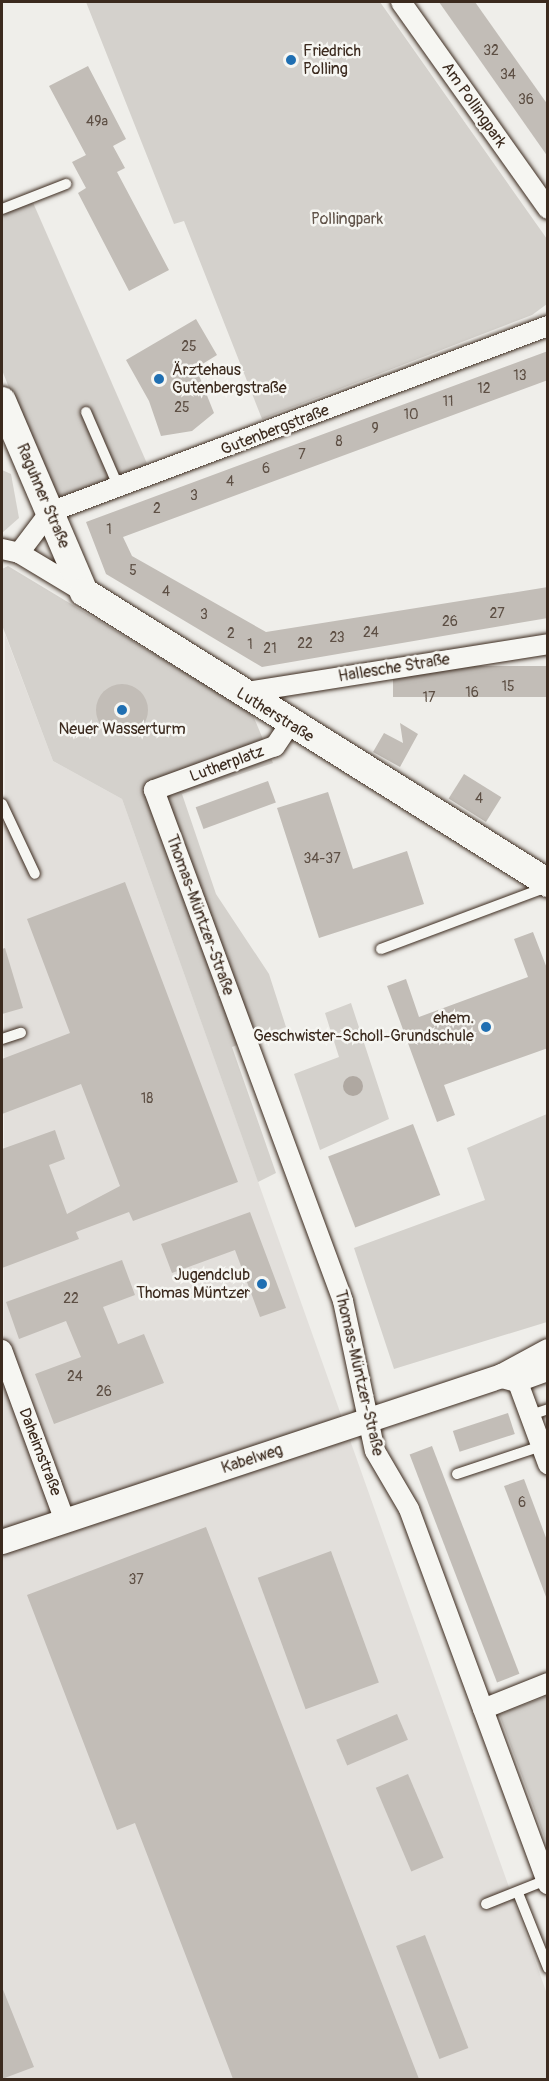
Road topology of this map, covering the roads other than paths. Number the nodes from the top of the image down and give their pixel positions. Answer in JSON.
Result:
{"nodes":[{"id":1,"x":401,"y":2,"type":"edge"},
{"id":2,"x":66,"y":184,"type":"dead end"},
{"id":3,"x":2,"y":209,"type":"edge"},
{"id":4,"x":548,"y":209,"type":"edge"},
{"id":5,"x":548,"y":326,"type":"edge"},
{"id":6,"x":2,"y":401,"type":"edge"},
{"id":7,"x":87,"y":412,"type":"dead end"},
{"id":8,"x":119,"y":488,"type":"junction"},
{"id":9,"x":50,"y":512,"type":"junction"},
{"id":10,"x":10,"y":551,"type":"edge"},
{"id":11,"x":84,"y":591,"type":"junction"},
{"id":12,"x":548,"y":644,"type":"edge"},
{"id":13,"x":240,"y":693,"type":"junction"},
{"id":14,"x":290,"y":724,"type":"junction"},
{"id":15,"x":154,"y":790,"type":"joint"},
{"id":16,"x":2,"y":804,"type":"edge"},
{"id":17,"x":35,"y":874,"type":"dead end"},
{"id":18,"x":548,"y":885,"type":"edge"},
{"id":19,"x":381,"y":949,"type":"dead end"},
{"id":20,"x":21,"y":1033,"type":"dead end"},
{"id":21,"x":2,"y":1039,"type":"edge"},
{"id":22,"x":2,"y":1350,"type":"edge"},
{"id":23,"x":548,"y":1352,"type":"edge"},
{"id":24,"x":548,"y":1370,"type":"edge"},
{"id":25,"x":510,"y":1378,"type":"junction"},
{"id":26,"x":539,"y":1412,"type":"edge"},
{"id":27,"x":368,"y":1420,"type":"junction"},
{"id":28,"x":545,"y":1451,"type":"edge"},
{"id":29,"x":457,"y":1474,"type":"dead end"},
{"id":30,"x":65,"y":1521,"type":"junction"},
{"id":31,"x":2,"y":1542,"type":"edge"},
{"id":32,"x":548,"y":1683,"type":"edge"},
{"id":33,"x":483,"y":1708,"type":"junction"},
{"id":34,"x":547,"y":1882,"type":"edge"},
{"id":35,"x":518,"y":1893,"type":"junction"},
{"id":36,"x":486,"y":1904,"type":"dead end"},
{"id":37,"x":548,"y":1968,"type":"edge"}],
"edges":[{"from":1,"to":4,"type":"street","name":"Am Pollingpark"},
{"from":2,"to":3,"type":"lane"},
{"from":5,"to":8,"type":"street","name":"Gutenbergstraße"},
{"from":6,"to":9,"type":"main road","name":"Raguhner Straße"},
{"from":7,"to":8,"type":"lane"},
{"from":8,"to":9,"type":"street","name":"Gutenbergstraße"},
{"from":9,"to":10,"type":"street"},
{"from":9,"to":11,"type":"main road","name":"Raguhner Straße"},
{"from":10,"to":11,"type":"street","name":"Lutherstraße"},
{"from":11,"to":13,"type":"main road","name":"Lutherstraße"},
{"from":12,"to":13,"type":"street","name":"Hallesche Straße"},
{"from":13,"to":14,"type":"main road","name":"Lutherstraße"},
{"from":14,"to":15,"type":"street","name":"Lutherplatz"},
{"from":14,"to":18,"type":"main road","name":"Lutherstraße"},
{"from":15,"to":27,"type":"street","name":"Thomas-Müntzer-Straße"},
{"from":16,"to":17,"type":"lane"},
{"from":18,"to":19,"type":"lane"},
{"from":20,"to":21,"type":"lane"},
{"from":22,"to":30,"type":"street","name":"Daheimstraße"},
{"from":23,"to":25,"type":"street","name":"Kabelweg"},
{"from":24,"to":25,"type":"street","name":"Kabelweg"},
{"from":25,"to":26,"type":"street"},
{"from":25,"to":27,"type":"street","name":"Kabelweg"},
{"from":26,"to":28,"type":"street"},
{"from":27,"to":30,"type":"street","name":"Kabelweg"},
{"from":27,"to":33,"type":"street","name":"Thomas-Müntzer-Straße"},
{"from":28,"to":29,"type":"lane"},
{"from":30,"to":31,"type":"street","name":"Kabelweg"},
{"from":32,"to":33,"type":"street"},
{"from":33,"to":34,"type":"street","name":"Thomas-Müntzer-Straße"},
{"from":34,"to":35,"type":"lane"},
{"from":35,"to":36,"type":"lane"},
{"from":35,"to":37,"type":"lane"}]}
